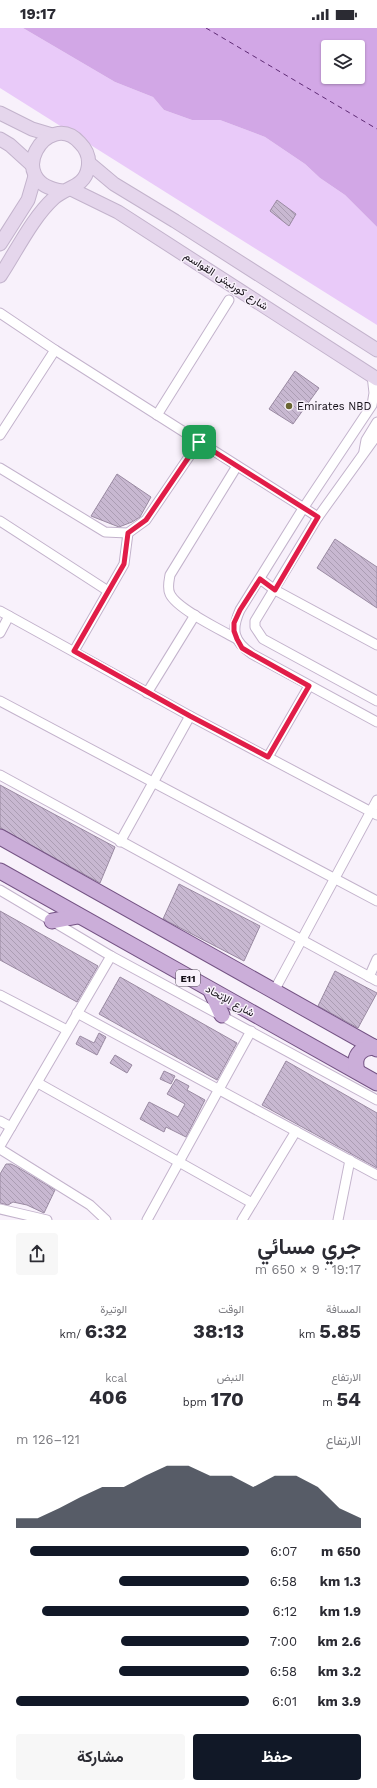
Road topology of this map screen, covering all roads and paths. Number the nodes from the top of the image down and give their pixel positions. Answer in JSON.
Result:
{"nodes":[{"id":1,"x":0,"y":113,"type":"edge"},
{"id":2,"x":52,"y":135,"type":"junction"},
{"id":3,"x":0,"y":139,"type":"edge"},
{"id":4,"x":89,"y":163,"type":"junction"},
{"id":5,"x":34,"y":171,"type":"junction"},
{"id":6,"x":67,"y":190,"type":"junction"},
{"id":7,"x":0,"y":244,"type":"edge"},
{"id":8,"x":0,"y":276,"type":"edge"},
{"id":9,"x":229,"y":300,"type":"dead end"},
{"id":10,"x":0,"y":313,"type":"edge"},
{"id":11,"x":55,"y":350,"type":"junction"},
{"id":12,"x":377,"y":350,"type":"edge"},
{"id":13,"x":374,"y":377,"type":"edge"},
{"id":14,"x":373,"y":408,"type":"edge"},
{"id":15,"x":157,"y":415,"type":"junction"},
{"id":16,"x":377,"y":422,"type":"edge"},
{"id":17,"x":0,"y":435,"type":"edge"},
{"id":18,"x":377,"y":435,"type":"edge"},
{"id":19,"x":199,"y":442,"type":"junction"},
{"id":20,"x":365,"y":452,"type":"junction"},
{"id":21,"x":237,"y":466,"type":"junction"},
{"id":22,"x":0,"y":468,"type":"edge"},
{"id":23,"x":304,"y":508,"type":"junction"},
{"id":24,"x":318,"y":517,"type":"junction"},
{"id":25,"x":0,"y":521,"type":"edge"},
{"id":26,"x":128,"y":533,"type":"junction"},
{"id":27,"x":260,"y":579,"type":"junction"},
{"id":28,"x":275,"y":590,"type":"junction"},
{"id":29,"x":108,"y":592,"type":"junction"},
{"id":30,"x":0,"y":611,"type":"edge"},
{"id":31,"x":195,"y":615,"type":"junction"},
{"id":32,"x":9,"y":616,"type":"junction"},
{"id":33,"x":0,"y":633,"type":"edge"},
{"id":34,"x":237,"y":639,"type":"junction"},
{"id":35,"x":377,"y":645,"type":"edge"},
{"id":36,"x":74,"y":651,"type":"junction"},
{"id":37,"x":309,"y":686,"type":"junction"},
{"id":38,"x":147,"y":692,"type":"junction"},
{"id":39,"x":0,"y":701,"type":"edge"},
{"id":40,"x":377,"y":701,"type":"edge"},
{"id":41,"x":190,"y":716,"type":"junction"},
{"id":42,"x":377,"y":722,"type":"edge"},
{"id":43,"x":268,"y":757,"type":"junction"},
{"id":44,"x":0,"y":775,"type":"edge"},
{"id":45,"x":152,"y":782,"type":"junction"},
{"id":46,"x":377,"y":800,"type":"edge"},
{"id":47,"x":374,"y":813,"type":"edge"},
{"id":48,"x":0,"y":837,"type":"edge"},
{"id":49,"x":120,"y":842,"type":"junction"},
{"id":50,"x":0,"y":871,"type":"edge"},
{"id":51,"x":334,"y":878,"type":"junction"},
{"id":52,"x":0,"y":890,"type":"edge"},
{"id":53,"x":377,"y":901,"type":"edge"},
{"id":54,"x":78,"y":916,"type":"junction"},
{"id":55,"x":52,"y":921,"type":"junction"},
{"id":56,"x":301,"y":940,"type":"junction"},
{"id":57,"x":111,"y":956,"type":"junction"},
{"id":58,"x":377,"y":959,"type":"edge"},
{"id":59,"x":373,"y":979,"type":"edge"},
{"id":60,"x":211,"y":991,"type":"junction"},
{"id":61,"x":274,"y":991,"type":"junction"},
{"id":62,"x":0,"y":995,"type":"edge"},
{"id":63,"x":77,"y":1013,"type":"junction"},
{"id":64,"x":222,"y":1015,"type":"junction"},
{"id":65,"x":67,"y":1030,"type":"junction"},
{"id":66,"x":251,"y":1031,"type":"junction"},
{"id":67,"x":375,"y":1048,"type":"edge"},
{"id":68,"x":356,"y":1071,"type":"junction"},
{"id":69,"x":38,"y":1083,"type":"junction"},
{"id":70,"x":377,"y":1083,"type":"edge"},
{"id":71,"x":218,"y":1089,"type":"junction"},
{"id":72,"x":377,"y":1100,"type":"edge"},
{"id":73,"x":0,"y":1121,"type":"edge"},
{"id":74,"x":11,"y":1127,"type":"junction"},
{"id":75,"x":296,"y":1131,"type":"junction"},
{"id":76,"x":0,"y":1146,"type":"edge"},
{"id":77,"x":0,"y":1150,"type":"edge"},
{"id":78,"x":350,"y":1160,"type":"junction"},
{"id":79,"x":179,"y":1162,"type":"junction"},
{"id":80,"x":377,"y":1175,"type":"edge"},
{"id":81,"x":252,"y":1203,"type":"junction"},
{"id":82,"x":0,"y":1209,"type":"edge"},
{"id":83,"x":47,"y":1220,"type":"edge"},
{"id":84,"x":106,"y":1220,"type":"edge"},
{"id":85,"x":147,"y":1220,"type":"edge"},
{"id":86,"x":242,"y":1220,"type":"edge"},
{"id":87,"x":338,"y":1220,"type":"edge"}],
"edges":[{"from":1,"to":2,"type":"main road"},
{"from":2,"to":4,"type":"main road"},
{"from":2,"to":5,"type":"main road"},
{"from":3,"to":5,"type":"main road"},
{"from":4,"to":6,"type":"main road"},
{"from":4,"to":12,"type":"main road"},
{"from":5,"to":6,"type":"main road"},
{"from":5,"to":7,"type":"main road"},
{"from":6,"to":8,"type":"main road"},
{"from":6,"to":13,"type":"main road","name":"شارع كورنيش القواسم"},
{"from":9,"to":15,"type":"street"},
{"from":10,"to":11,"type":"street"},
{"from":11,"to":15,"type":"street"},
{"from":11,"to":17,"type":"street"},
{"from":13,"to":14,"type":"street"},
{"from":14,"to":23,"type":"street"},
{"from":15,"to":19,"type":"street"},
{"from":16,"to":20,"type":"street"},
{"from":18,"to":20,"type":"street"},
{"from":19,"to":21,"type":"street"},
{"from":19,"to":26,"type":"street"},
{"from":20,"to":24,"type":"street"},
{"from":21,"to":23,"type":"street"},
{"from":21,"to":31,"type":"street"},
{"from":22,"to":26,"type":"street"},
{"from":23,"to":24,"type":"street"},
{"from":23,"to":27,"type":"street"},
{"from":24,"to":28,"type":"street"},
{"from":25,"to":29,"type":"street"},
{"from":26,"to":29,"type":"street"},
{"from":27,"to":28,"type":"street"},
{"from":27,"to":34,"type":"street"},
{"from":28,"to":35,"type":"street"},
{"from":28,"to":40,"type":"street"},
{"from":29,"to":36,"type":"street"},
{"from":30,"to":32,"type":"street"},
{"from":31,"to":34,"type":"street"},
{"from":31,"to":38,"type":"street"},
{"from":32,"to":33,"type":"street"},
{"from":32,"to":36,"type":"street"},
{"from":34,"to":37,"type":"street"},
{"from":36,"to":38,"type":"street"},
{"from":37,"to":42,"type":"street"},
{"from":37,"to":43,"type":"street"},
{"from":38,"to":41,"type":"street"},
{"from":39,"to":45,"type":"street"},
{"from":41,"to":43,"type":"street"},
{"from":41,"to":45,"type":"street"},
{"from":43,"to":47,"type":"street"},
{"from":44,"to":49,"type":"street"},
{"from":45,"to":49,"type":"street"},
{"from":45,"to":51,"type":"street"},
{"from":46,"to":47,"type":"street"},
{"from":47,"to":51,"type":"street"},
{"from":48,"to":61,"type":"main road"},
{"from":49,"to":56,"type":"street"},
{"from":50,"to":54,"type":"main road","name":"شارع الإتحاد","number":"E11"},
{"from":51,"to":53,"type":"street"},
{"from":51,"to":56,"type":"street"},
{"from":52,"to":55,"type":"street"},
{"from":54,"to":55,"type":"main road"},
{"from":54,"to":60,"type":"main road","name":"شارع الإتحاد","number":"E11"},
{"from":55,"to":57,"type":"street"},
{"from":56,"to":59,"type":"street"},
{"from":56,"to":61,"type":"street"},
{"from":57,"to":63,"type":"street"},
{"from":57,"to":64,"type":"street"},
{"from":58,"to":59,"type":"street"},
{"from":60,"to":64,"type":"main road"},
{"from":60,"to":68,"type":"main road","name":"شارع الإتحاد","number":"E11"},
{"from":61,"to":67,"type":"main road"},
{"from":62,"to":65,"type":"street"},
{"from":63,"to":65,"type":"street"},
{"from":63,"to":71,"type":"street"},
{"from":64,"to":66,"type":"street"},
{"from":65,"to":69,"type":"street"},
{"from":66,"to":71,"type":"street"},
{"from":66,"to":72,"type":"street"},
{"from":67,"to":68,"type":"main road"},
{"from":68,"to":70,"type":"main road","name":"شارع الإتحاد","number":"E11"},
{"from":69,"to":74,"type":"street"},
{"from":69,"to":79,"type":"street"},
{"from":71,"to":75,"type":"street"},
{"from":71,"to":79,"type":"street"},
{"from":73,"to":74,"type":"street"},
{"from":74,"to":76,"type":"street"},
{"from":75,"to":78,"type":"street"},
{"from":75,"to":81,"type":"street"},
{"from":77,"to":84,"type":"street"},
{"from":78,"to":80,"type":"street"},
{"from":78,"to":87,"type":"street"},
{"from":79,"to":81,"type":"street"},
{"from":79,"to":85,"type":"street"},
{"from":81,"to":86,"type":"street"},
{"from":82,"to":83,"type":"street"}]}
